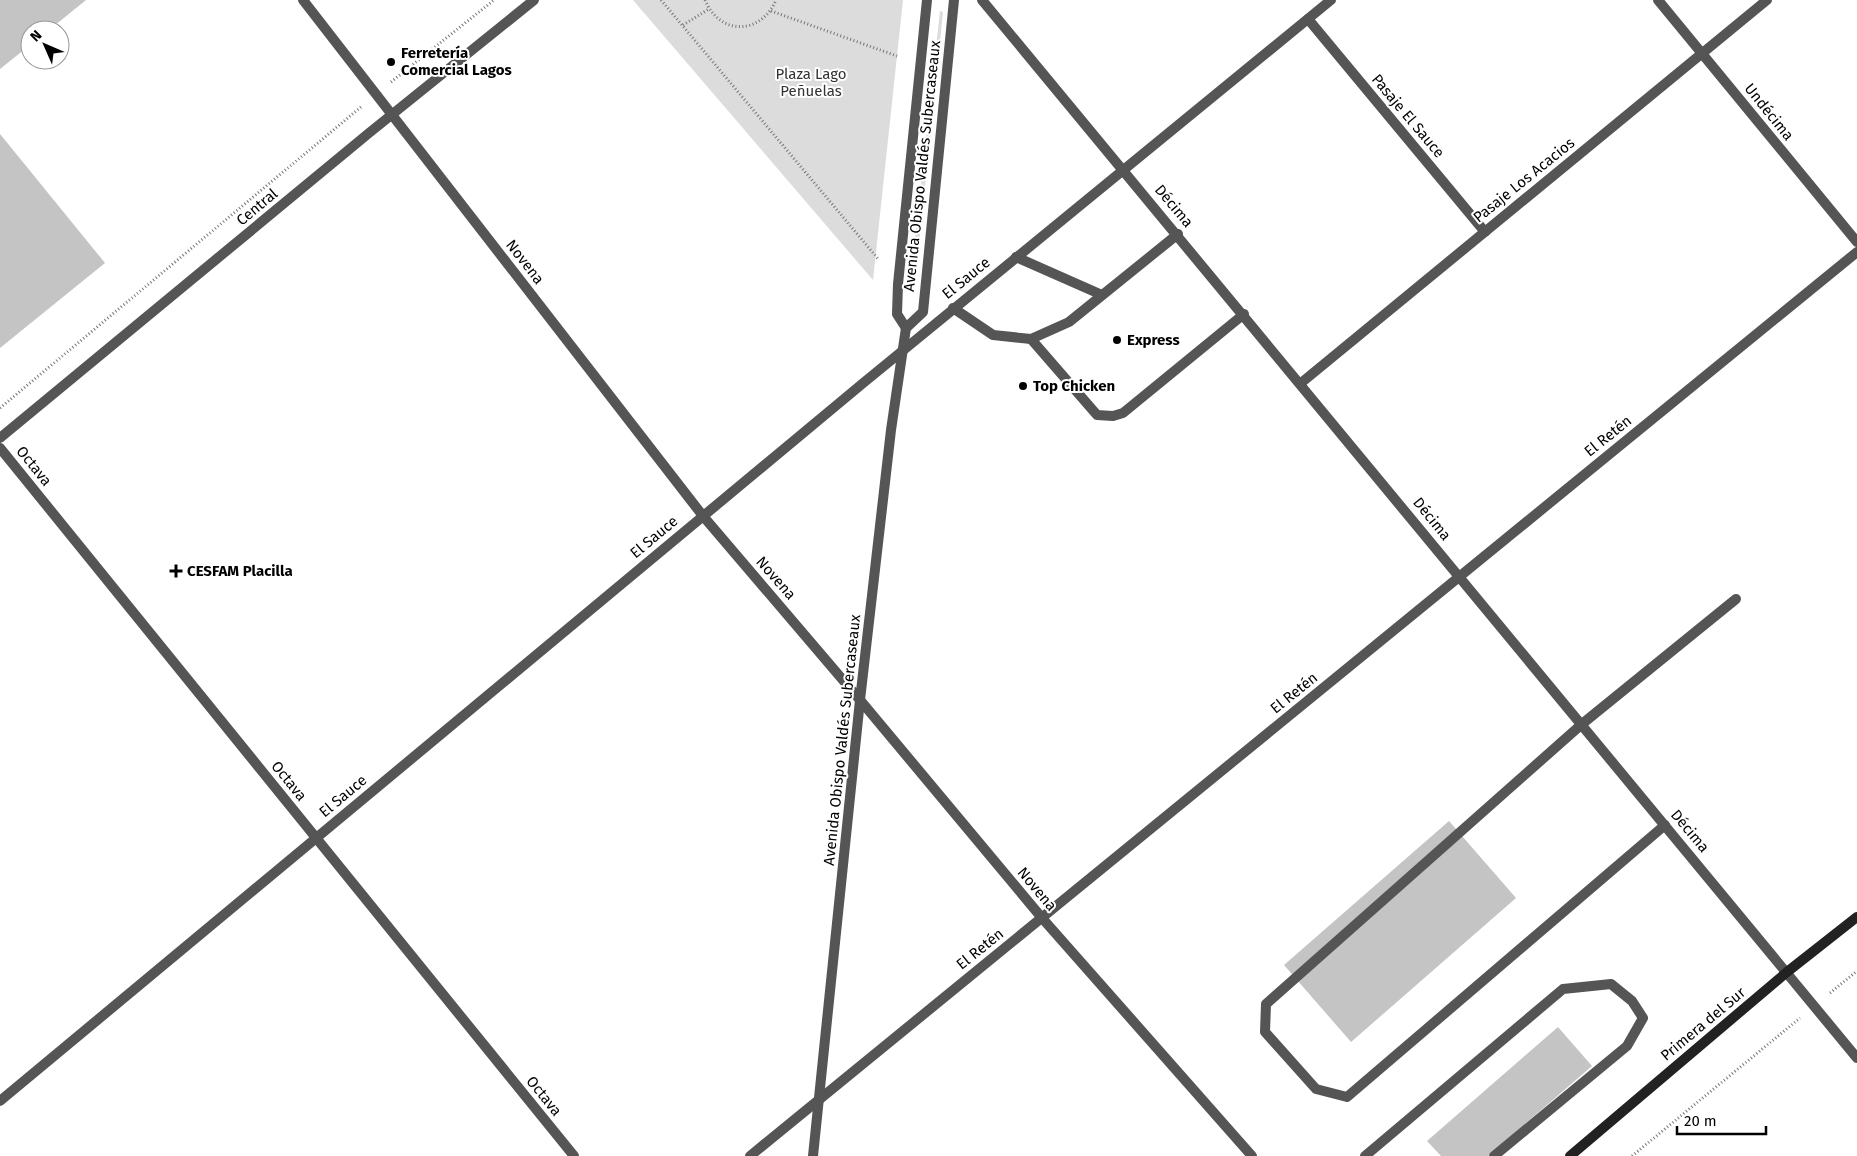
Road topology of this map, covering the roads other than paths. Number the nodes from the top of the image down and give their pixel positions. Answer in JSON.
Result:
{"nodes":[{"id":1,"x":303,"y":0,"type":"edge"},
{"id":2,"x":534,"y":0,"type":"edge"},
{"id":3,"x":927,"y":0,"type":"edge"},
{"id":4,"x":954,"y":0,"type":"edge"},
{"id":5,"x":982,"y":0,"type":"edge"},
{"id":6,"x":1331,"y":0,"type":"edge"},
{"id":7,"x":1658,"y":0,"type":"edge"},
{"id":8,"x":1767,"y":0,"type":"edge"},
{"id":9,"x":1308,"y":19,"type":"junction"},
{"id":10,"x":1702,"y":53,"type":"junction"},
{"id":11,"x":392,"y":114,"type":"junction"},
{"id":12,"x":1124,"y":169,"type":"junction"},
{"id":13,"x":1485,"y":232,"type":"junction"},
{"id":14,"x":1178,"y":234,"type":"junction"},
{"id":15,"x":1857,"y":242,"type":"edge"},
{"id":16,"x":1857,"y":252,"type":"edge"},
{"id":17,"x":1016,"y":257,"type":"junction"},
{"id":18,"x":1102,"y":295,"type":"junction"},
{"id":19,"x":953,"y":308,"type":"junction"},
{"id":20,"x":1244,"y":314,"type":"junction"},
{"id":21,"x":906,"y":328,"type":"junction"},
{"id":22,"x":1030,"y":339,"type":"junction"},
{"id":23,"x":902,"y":351,"type":"junction"},
{"id":24,"x":1301,"y":383,"type":"junction"},
{"id":25,"x":0,"y":438,"type":"edge"},
{"id":26,"x":0,"y":448,"type":"edge"},
{"id":27,"x":703,"y":516,"type":"junction"},
{"id":28,"x":1460,"y":576,"type":"junction"},
{"id":29,"x":1736,"y":599,"type":"dead end"},
{"id":30,"x":860,"y":700,"type":"junction"},
{"id":31,"x":1582,"y":724,"type":"junction"},
{"id":32,"x":1665,"y":825,"type":"junction"},
{"id":33,"x":316,"y":838,"type":"junction"},
{"id":34,"x":1857,"y":917,"type":"edge"},
{"id":35,"x":1042,"y":918,"type":"junction"},
{"id":36,"x":1787,"y":972,"type":"junction"},
{"id":37,"x":1857,"y":1058,"type":"edge"},
{"id":38,"x":0,"y":1100,"type":"edge"},
{"id":39,"x":820,"y":1100,"type":"junction"},
{"id":40,"x":574,"y":1156,"type":"edge"},
{"id":41,"x":750,"y":1156,"type":"edge"},
{"id":42,"x":813,"y":1156,"type":"edge"},
{"id":43,"x":1252,"y":1156,"type":"edge"},
{"id":44,"x":1365,"y":1156,"type":"edge"},
{"id":45,"x":1494,"y":1156,"type":"edge"},
{"id":46,"x":1570,"y":1156,"type":"edge"}],
"edges":[{"from":1,"to":11,"type":"street","name":"Novena"},
{"from":2,"to":11,"type":"street","name":"Central"},
{"from":3,"to":21,"type":"street","name":"Avenida Obispo Valdés Subercaseaux"},
{"from":4,"to":21,"type":"street","name":"Avenida Obispo Valdés Subercaseaux"},
{"from":5,"to":12,"type":"street","name":"Décima"},
{"from":6,"to":9,"type":"street","name":"El Sauce"},
{"from":7,"to":10,"type":"street","name":"Undécima"},
{"from":8,"to":10,"type":"street","name":"Pasaje Los Acacios"},
{"from":9,"to":12,"type":"street","name":"El Sauce"},
{"from":9,"to":13,"type":"street","name":"Pasaje El Sauce"},
{"from":10,"to":13,"type":"street","name":"Pasaje Los Acacios"},
{"from":10,"to":15,"type":"street","name":"Undécima"},
{"from":11,"to":25,"type":"street","name":"Central"},
{"from":11,"to":27,"type":"street","name":"Novena"},
{"from":12,"to":14,"type":"street","name":"Décima"},
{"from":12,"to":17,"type":"street","name":"El Sauce"},
{"from":13,"to":24,"type":"street","name":"Pasaje Los Acacios"},
{"from":14,"to":18,"type":"street"},
{"from":14,"to":20,"type":"street","name":"Décima"},
{"from":16,"to":28,"type":"street","name":"El Retén"},
{"from":17,"to":18,"type":"street"},
{"from":17,"to":19,"type":"street","name":"El Sauce"},
{"from":18,"to":22,"type":"street"},
{"from":19,"to":22,"type":"street"},
{"from":19,"to":23,"type":"street","name":"El Sauce"},
{"from":20,"to":22,"type":"street"},
{"from":20,"to":24,"type":"street","name":"Décima"},
{"from":21,"to":23,"type":"street","name":"Avenida Obispo Valdés Subercaseaux"},
{"from":23,"to":27,"type":"street","name":"El Sauce"},
{"from":23,"to":30,"type":"street","name":"Avenida Obispo Valdés Subercaseaux"},
{"from":24,"to":28,"type":"street","name":"Décima"},
{"from":26,"to":33,"type":"street","name":"Octava"},
{"from":27,"to":30,"type":"street","name":"Novena"},
{"from":27,"to":33,"type":"street","name":"El Sauce"},
{"from":28,"to":31,"type":"street","name":"Décima"},
{"from":28,"to":35,"type":"street","name":"El Retén"},
{"from":29,"to":31,"type":"street"},
{"from":30,"to":35,"type":"street","name":"Novena"},
{"from":30,"to":39,"type":"street","name":"Avenida Obispo Valdés Subercaseaux"},
{"from":31,"to":32,"type":"street","name":"Décima"},
{"from":31,"to":32,"type":"street"},
{"from":32,"to":36,"type":"street","name":"Décima"},
{"from":33,"to":38,"type":"street","name":"El Sauce"},
{"from":33,"to":40,"type":"street","name":"Octava"},
{"from":34,"to":36,"type":"main road","name":"Primera del Sur"},
{"from":35,"to":39,"type":"street","name":"El Retén"},
{"from":35,"to":43,"type":"street","name":"Novena"},
{"from":36,"to":37,"type":"street","name":"Décima"},
{"from":36,"to":46,"type":"main road","name":"Primera del Sur"},
{"from":39,"to":41,"type":"street","name":"El Retén"},
{"from":39,"to":42,"type":"street","name":"Avenida Obispo Valdés Subercaseaux"},
{"from":44,"to":45,"type":"street"}]}
